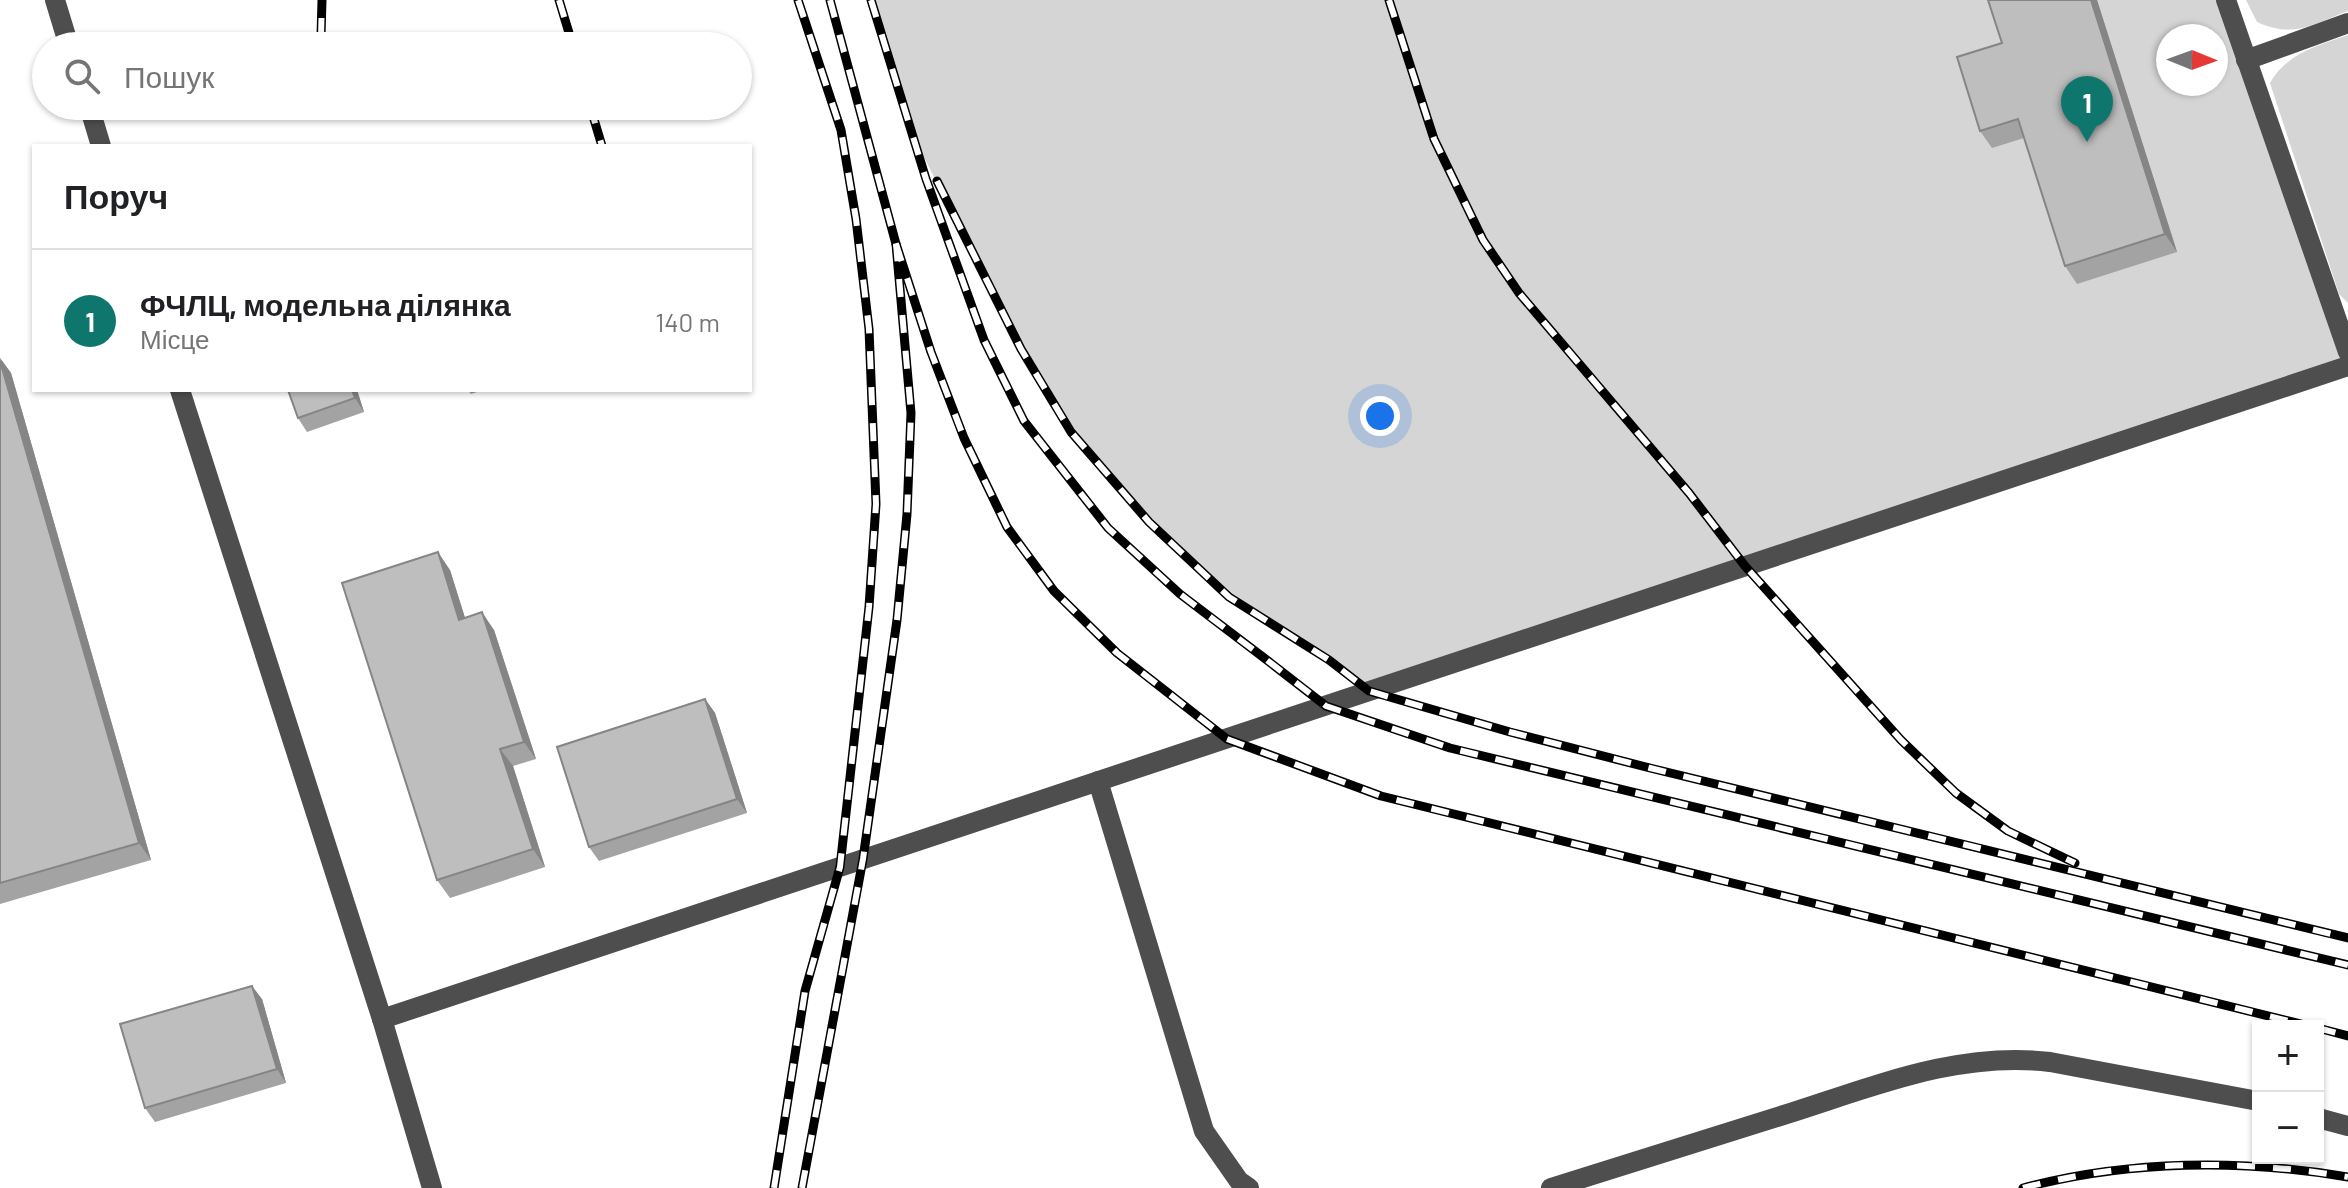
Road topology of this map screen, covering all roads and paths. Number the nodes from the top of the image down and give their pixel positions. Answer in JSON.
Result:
{"nodes":[{"id":1,"x":55,"y":0,"type":"edge"},
{"id":2,"x":2226,"y":0,"type":"edge"},
{"id":3,"x":2348,"y":23,"type":"edge"},
{"id":4,"x":65,"y":32,"type":"edge"},
{"id":5,"x":2246,"y":60,"type":"junction"},
{"id":6,"x":93,"y":120,"type":"edge"},
{"id":7,"x":100,"y":144,"type":"edge"},
{"id":8,"x":2348,"y":352,"type":"edge"},
{"id":9,"x":2348,"y":366,"type":"edge"},
{"id":10,"x":181,"y":392,"type":"edge"},
{"id":11,"x":1098,"y":781,"type":"junction"},
{"id":12,"x":382,"y":1019,"type":"junction"},
{"id":13,"x":2252,"y":1100,"type":"edge"},
{"id":14,"x":2324,"y":1120,"type":"edge"},
{"id":15,"x":2348,"y":1126,"type":"edge"},
{"id":16,"x":432,"y":1188,"type":"edge"},
{"id":17,"x":1249,"y":1188,"type":"edge"},
{"id":18,"x":1551,"y":1188,"type":"edge"}],
"edges":[{"from":1,"to":4,"type":"street"},
{"from":2,"to":5,"type":"street"},
{"from":3,"to":5,"type":"street"},
{"from":5,"to":8,"type":"street"},
{"from":6,"to":7,"type":"street"},
{"from":9,"to":11,"type":"street"},
{"from":10,"to":12,"type":"street"},
{"from":11,"to":12,"type":"street"},
{"from":11,"to":17,"type":"street"},
{"from":12,"to":16,"type":"street"},
{"from":13,"to":18,"type":"street"},
{"from":14,"to":15,"type":"street"}]}
